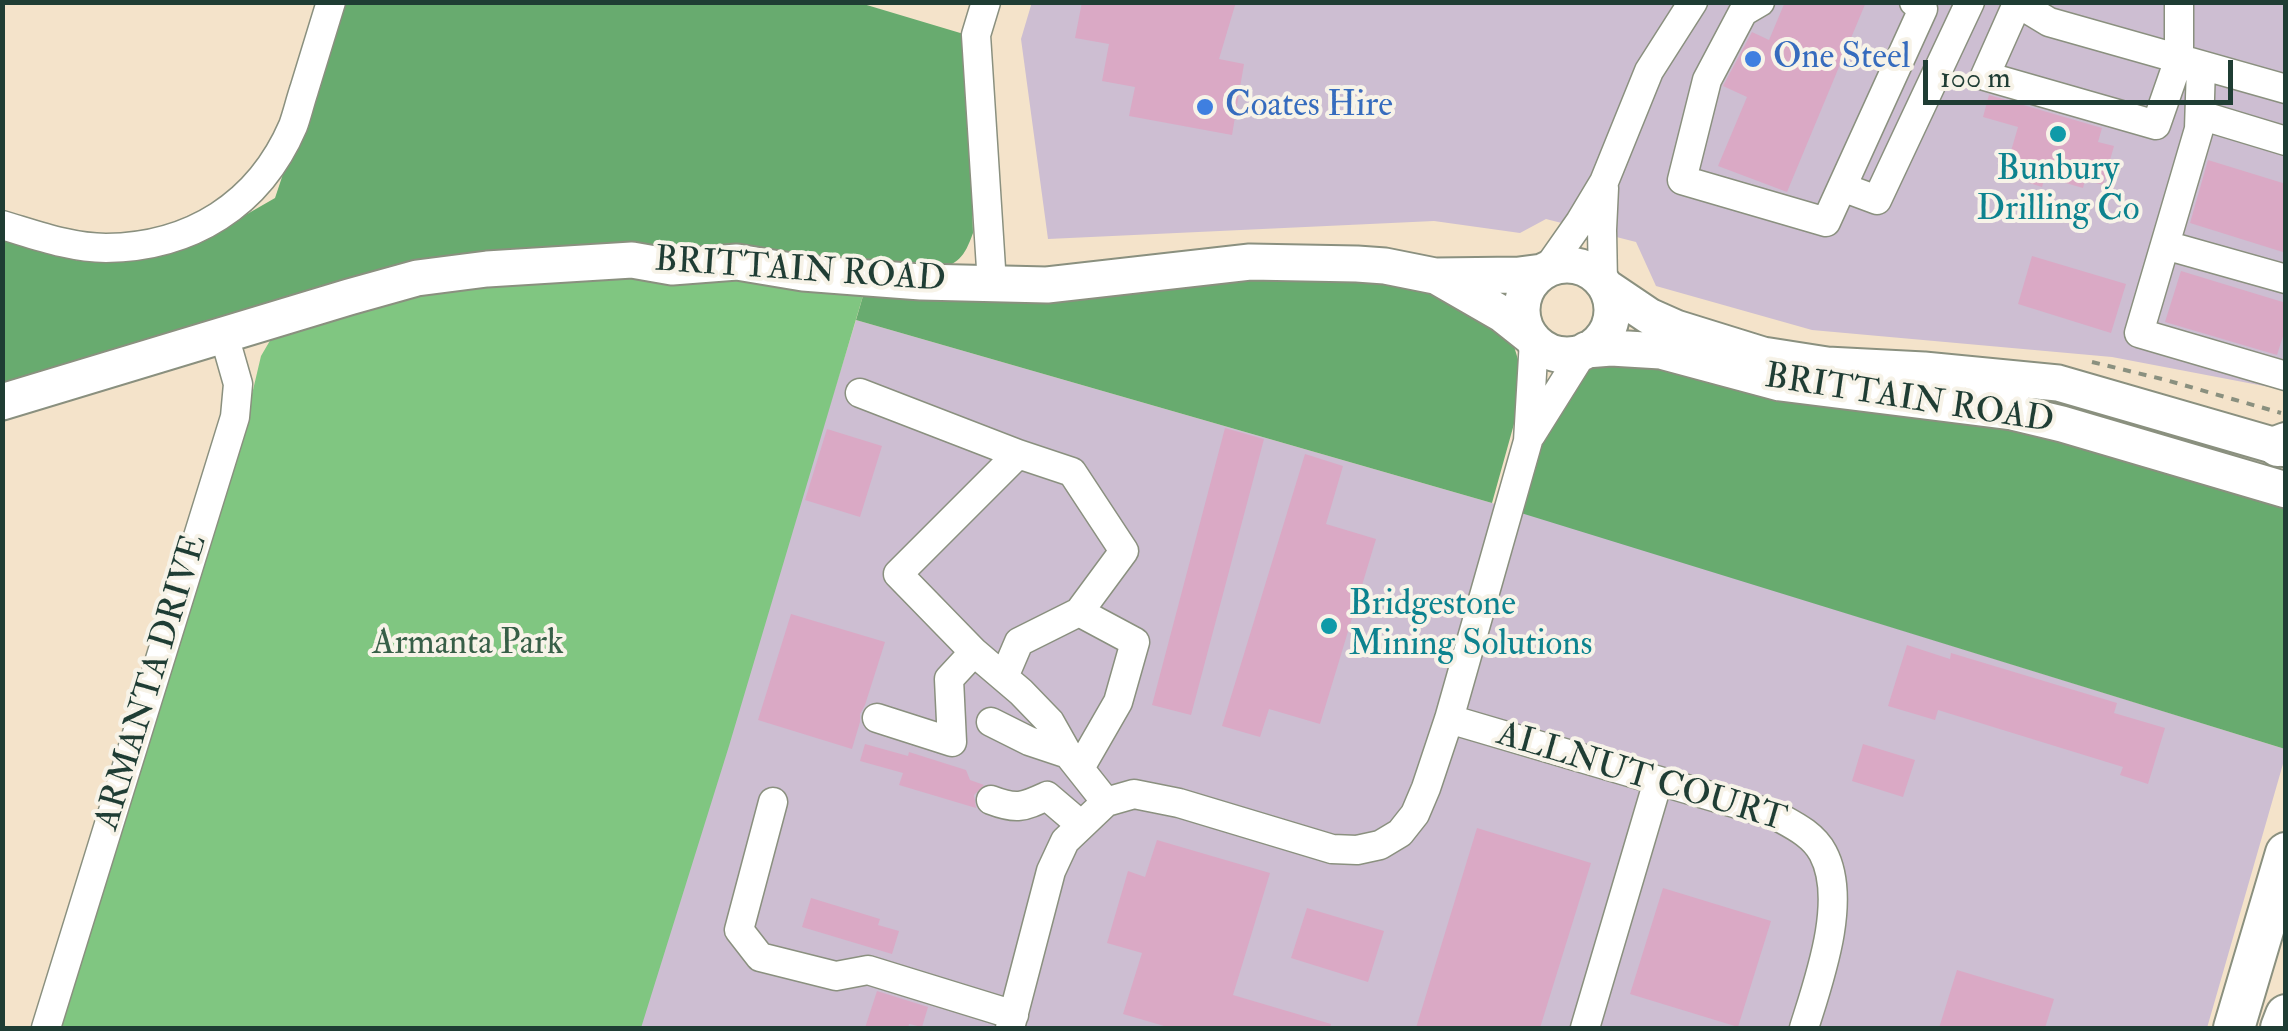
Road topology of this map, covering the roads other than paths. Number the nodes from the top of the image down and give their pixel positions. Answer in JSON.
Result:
{"nodes":[{"id":1,"x":332,"y":2,"type":"edge"},
{"id":2,"x":986,"y":2,"type":"edge"},
{"id":3,"x":1693,"y":2,"type":"edge"},
{"id":4,"x":1914,"y":2,"type":"edge"},
{"id":5,"x":1970,"y":2,"type":"edge"},
{"id":6,"x":2179,"y":2,"type":"edge"},
{"id":7,"x":1743,"y":5,"type":"edge"},
{"id":8,"x":2025,"y":5,"type":"edge"},
{"id":9,"x":2190,"y":62,"type":"junction"},
{"id":10,"x":1890,"y":83,"type":"junction"},
{"id":11,"x":2286,"y":90,"type":"edge"},
{"id":12,"x":1925,"y":98,"type":"junction"},
{"id":13,"x":2200,"y":115,"type":"junction"},
{"id":14,"x":2286,"y":141,"type":"edge"},
{"id":15,"x":1604,"y":182,"type":"junction"},
{"id":16,"x":1842,"y":188,"type":"junction"},
{"id":17,"x":2,"y":225,"type":"edge"},
{"id":18,"x":2165,"y":245,"type":"junction"},
{"id":19,"x":1545,"y":270,"type":"junction"},
{"id":20,"x":1435,"y":276,"type":"junction"},
{"id":21,"x":2286,"y":279,"type":"edge"},
{"id":22,"x":992,"y":284,"type":"junction"},
{"id":23,"x":1605,"y":285,"type":"junction"},
{"id":24,"x":224,"y":335,"type":"junction"},
{"id":25,"x":1532,"y":339,"type":"junction"},
{"id":26,"x":1585,"y":351,"type":"junction"},
{"id":27,"x":2286,"y":376,"type":"edge"},
{"id":28,"x":860,"y":393,"type":"dead end"},
{"id":29,"x":2,"y":402,"type":"edge"},
{"id":30,"x":1528,"y":440,"type":"junction"},
{"id":31,"x":2283,"y":446,"type":"edge"},
{"id":32,"x":1018,"y":454,"type":"junction"},
{"id":33,"x":2286,"y":490,"type":"edge"},
{"id":34,"x":1079,"y":612,"type":"junction"},
{"id":35,"x":974,"y":652,"type":"junction"},
{"id":36,"x":1004,"y":677,"type":"junction"},
{"id":37,"x":877,"y":718,"type":"dead end"},
{"id":38,"x":1449,"y":719,"type":"junction"},
{"id":39,"x":991,"y":722,"type":"dead end"},
{"id":40,"x":1074,"y":761,"type":"junction"},
{"id":41,"x":1658,"y":780,"type":"junction"},
{"id":42,"x":991,"y":800,"type":"dead end"},
{"id":43,"x":772,"y":802,"type":"dead end"},
{"id":44,"x":1106,"y":802,"type":"junction"},
{"id":45,"x":1081,"y":825,"type":"junction"},
{"id":46,"x":2286,"y":854,"type":"edge"},
{"id":47,"x":2286,"y":1014,"type":"edge"},
{"id":48,"x":1012,"y":1022,"type":"edge"},
{"id":49,"x":46,"y":1028,"type":"edge"},
{"id":50,"x":1585,"y":1028,"type":"edge"},
{"id":51,"x":1804,"y":1028,"type":"edge"},
{"id":52,"x":2234,"y":1028,"type":"edge"},
{"id":53,"x":2282,"y":1028,"type":"edge"}],
"edges":[{"from":1,"to":17,"type":"street"},
{"from":2,"to":22,"type":"street"},
{"from":3,"to":15,"type":"street"},
{"from":4,"to":10,"type":"street"},
{"from":5,"to":12,"type":"street"},
{"from":6,"to":9,"type":"street"},
{"from":7,"to":16,"type":"street"},
{"from":8,"to":9,"type":"street"},
{"from":8,"to":9,"type":"street"},
{"from":9,"to":11,"type":"street"},
{"from":9,"to":13,"type":"street"},
{"from":10,"to":12,"type":"street"},
{"from":10,"to":16,"type":"street"},
{"from":12,"to":16,"type":"street"},
{"from":13,"to":14,"type":"street"},
{"from":13,"to":18,"type":"street"},
{"from":15,"to":19,"type":"street"},
{"from":15,"to":23,"type":"street"},
{"from":18,"to":21,"type":"street"},
{"from":18,"to":27,"type":"street"},
{"from":19,"to":20,"type":"main road","name":"BRITTAIN ROAD"},
{"from":19,"to":23,"type":"main road"},
{"from":19,"to":25,"type":"main road"},
{"from":20,"to":22,"type":"main road","name":"BRITTAIN ROAD"},
{"from":20,"to":25,"type":"main road","name":"BRITTAIN ROAD"},
{"from":22,"to":24,"type":"main road","name":"BRITTAIN ROAD"},
{"from":23,"to":26,"type":"main road"},
{"from":23,"to":31,"type":"main road","name":"BRITTAIN ROAD"},
{"from":24,"to":29,"type":"main road","name":"BRITTAIN ROAD"},
{"from":24,"to":49,"type":"street","name":"ARMANTA DRIVE"},
{"from":25,"to":26,"type":"main road"},
{"from":25,"to":30,"type":"street"},
{"from":26,"to":30,"type":"street"},
{"from":26,"to":33,"type":"main road","name":"BRITTAIN ROAD"},
{"from":28,"to":32,"type":"street"},
{"from":30,"to":38,"type":"street"},
{"from":32,"to":34,"type":"street"},
{"from":32,"to":35,"type":"street"},
{"from":34,"to":36,"type":"street"},
{"from":34,"to":40,"type":"street"},
{"from":35,"to":36,"type":"street"},
{"from":35,"to":37,"type":"street"},
{"from":36,"to":40,"type":"street"},
{"from":38,"to":41,"type":"street","name":"ALLNUT COURT"},
{"from":38,"to":44,"type":"street"},
{"from":39,"to":40,"type":"street"},
{"from":40,"to":44,"type":"street"},
{"from":41,"to":50,"type":"street"},
{"from":41,"to":51,"type":"street","name":"ALLNUT COURT"},
{"from":42,"to":45,"type":"street"},
{"from":43,"to":48,"type":"street"},
{"from":44,"to":45,"type":"street"},
{"from":45,"to":48,"type":"street"},
{"from":46,"to":52,"type":"highway"},
{"from":47,"to":53,"type":"highway"}]}
